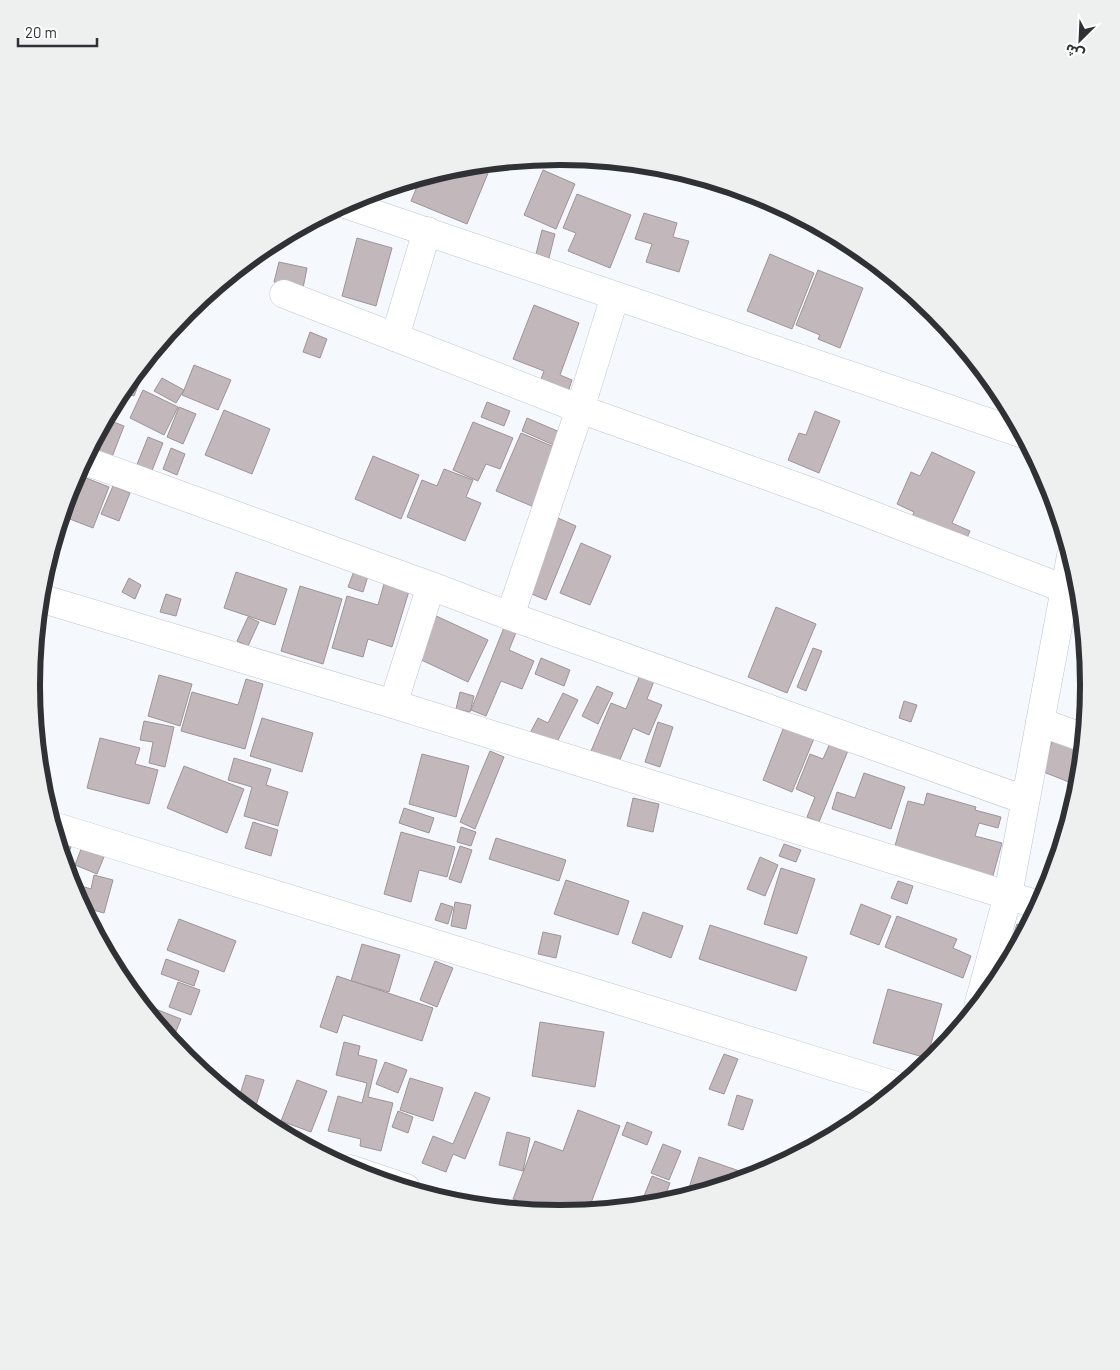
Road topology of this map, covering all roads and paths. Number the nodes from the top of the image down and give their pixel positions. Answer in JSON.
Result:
{"nodes":[{"id":1,"x":356,"y":207,"type":"edge"},
{"id":2,"x":427,"y":231,"type":"junction"},
{"id":3,"x":284,"y":294,"type":"dead end"},
{"id":4,"x":615,"y":296,"type":"junction"},
{"id":5,"x":395,"y":336,"type":"junction"},
{"id":6,"x":580,"y":409,"type":"junction"},
{"id":7,"x":1013,"y":431,"type":"edge"},
{"id":8,"x":91,"y":463,"type":"edge"},
{"id":9,"x":1068,"y":574,"type":"edge"},
{"id":10,"x":431,"y":586,"type":"junction"},
{"id":11,"x":1065,"y":589,"type":"junction"},
{"id":12,"x":47,"y":600,"type":"edge"},
{"id":13,"x":510,"y":616,"type":"junction"},
{"id":14,"x":393,"y":704,"type":"junction"},
{"id":15,"x":1040,"y":722,"type":"junction"},
{"id":16,"x":1078,"y":736,"type":"edge"},
{"id":17,"x":1025,"y":800,"type":"junction"},
{"id":18,"x":61,"y":828,"type":"edge"},
{"id":19,"x":1008,"y":895,"type":"junction"},
{"id":20,"x":1032,"y":903,"type":"edge"},
{"id":21,"x":985,"y":985,"type":"edge"},
{"id":22,"x":893,"y":1085,"type":"edge"}],
"edges":[{"from":1,"to":2,"type":"street"},
{"from":2,"to":4,"type":"street"},
{"from":2,"to":5,"type":"street"},
{"from":3,"to":5,"type":"street"},
{"from":4,"to":6,"type":"street"},
{"from":4,"to":7,"type":"street"},
{"from":5,"to":6,"type":"street"},
{"from":6,"to":11,"type":"street"},
{"from":6,"to":13,"type":"street"},
{"from":8,"to":10,"type":"street"},
{"from":9,"to":11,"type":"street"},
{"from":10,"to":13,"type":"street"},
{"from":10,"to":14,"type":"street"},
{"from":11,"to":15,"type":"street"},
{"from":12,"to":14,"type":"street"},
{"from":13,"to":17,"type":"street"},
{"from":14,"to":19,"type":"street"},
{"from":15,"to":16,"type":"street"},
{"from":15,"to":17,"type":"street"},
{"from":17,"to":19,"type":"street"},
{"from":18,"to":22,"type":"street"},
{"from":19,"to":20,"type":"street"},
{"from":19,"to":21,"type":"street"}]}
